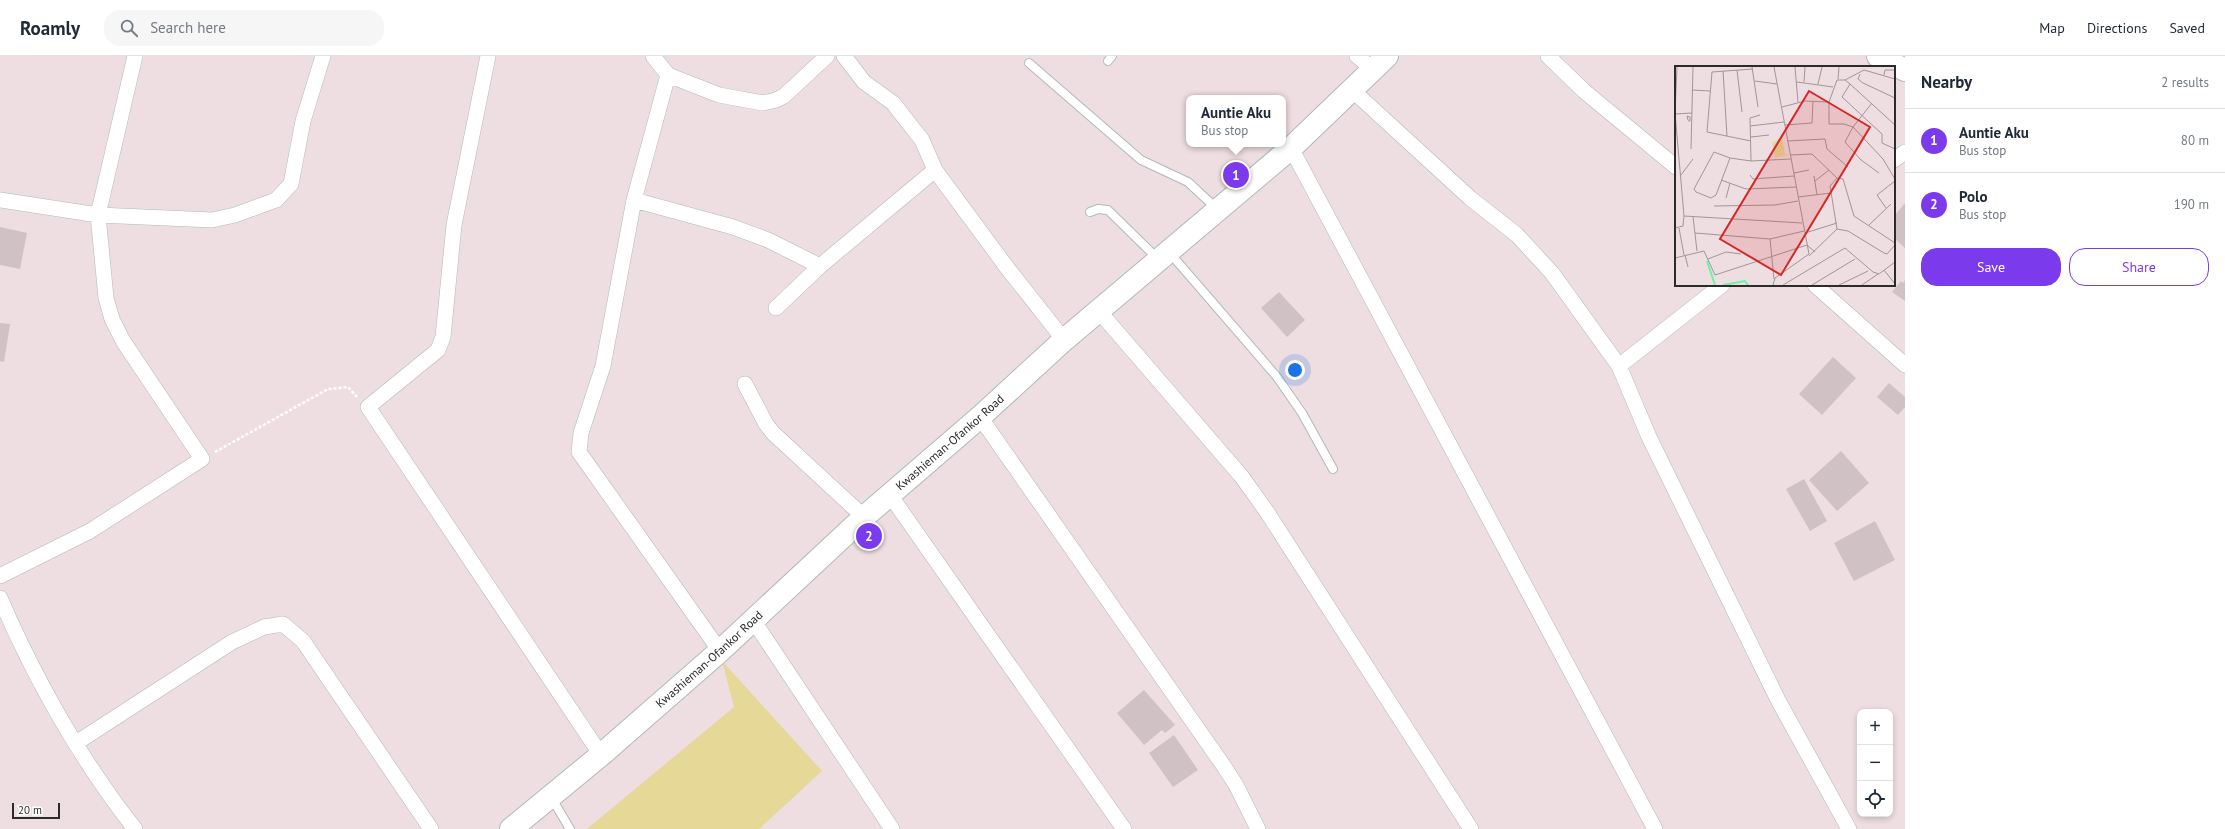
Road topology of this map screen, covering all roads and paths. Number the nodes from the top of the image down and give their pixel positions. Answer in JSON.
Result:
{"nodes":[{"id":1,"x":135,"y":56,"type":"edge"},
{"id":2,"x":323,"y":56,"type":"edge"},
{"id":3,"x":488,"y":56,"type":"edge"},
{"id":4,"x":653,"y":56,"type":"edge"},
{"id":5,"x":827,"y":56,"type":"edge"},
{"id":6,"x":844,"y":56,"type":"edge"},
{"id":7,"x":1548,"y":56,"type":"edge"},
{"id":8,"x":1372,"y":60,"type":"edge"},
{"id":9,"x":1029,"y":63,"type":"dead end"},
{"id":10,"x":668,"y":75,"type":"junction"},
{"id":11,"x":1351,"y":89,"type":"junction"},
{"id":12,"x":1291,"y":148,"type":"junction"},
{"id":13,"x":1675,"y":166,"type":"edge"},
{"id":14,"x":935,"y":170,"type":"junction"},
{"id":15,"x":0,"y":200,"type":"edge"},
{"id":16,"x":634,"y":200,"type":"junction"},
{"id":17,"x":1217,"y":209,"type":"junction"},
{"id":18,"x":1090,"y":212,"type":"dead end"},
{"id":19,"x":98,"y":216,"type":"junction"},
{"id":20,"x":1163,"y":255,"type":"junction"},
{"id":21,"x":820,"y":266,"type":"junction"},
{"id":22,"x":1721,"y":286,"type":"edge"},
{"id":23,"x":1816,"y":286,"type":"edge"},
{"id":24,"x":776,"y":308,"type":"dead end"},
{"id":25,"x":1098,"y":310,"type":"junction"},
{"id":26,"x":1064,"y":340,"type":"junction"},
{"id":27,"x":1905,"y":365,"type":"edge"},
{"id":28,"x":1619,"y":366,"type":"junction"},
{"id":29,"x":745,"y":384,"type":"dead end"},
{"id":30,"x":368,"y":407,"type":"junction"},
{"id":31,"x":980,"y":417,"type":"junction"},
{"id":32,"x":202,"y":459,"type":"junction"},
{"id":33,"x":1333,"y":469,"type":"dead end"},
{"id":34,"x":890,"y":495,"type":"junction"},
{"id":35,"x":864,"y":518,"type":"junction"},
{"id":36,"x":0,"y":576,"type":"edge"},
{"id":37,"x":0,"y":598,"type":"edge"},
{"id":38,"x":753,"y":620,"type":"junction"},
{"id":39,"x":720,"y":651,"type":"junction"},
{"id":40,"x":76,"y":743,"type":"junction"},
{"id":41,"x":601,"y":755,"type":"junction"},
{"id":42,"x":550,"y":796,"type":"junction"},
{"id":43,"x":135,"y":829,"type":"edge"},
{"id":44,"x":431,"y":829,"type":"edge"},
{"id":45,"x":511,"y":829,"type":"edge"},
{"id":46,"x":570,"y":829,"type":"edge"},
{"id":47,"x":892,"y":829,"type":"edge"},
{"id":48,"x":1124,"y":829,"type":"edge"},
{"id":49,"x":1258,"y":829,"type":"edge"},
{"id":50,"x":1471,"y":829,"type":"edge"},
{"id":51,"x":1655,"y":829,"type":"edge"},
{"id":52,"x":1849,"y":829,"type":"edge"}],
"edges":[{"from":1,"to":19,"type":"street"},
{"from":2,"to":19,"type":"street"},
{"from":3,"to":30,"type":"street"},
{"from":4,"to":10,"type":"street"},
{"from":5,"to":10,"type":"street"},
{"from":6,"to":14,"type":"street"},
{"from":7,"to":13,"type":"street"},
{"from":8,"to":11,"type":"main road","name":"Kwashieman-Ofankor Road"},
{"from":9,"to":17,"type":"lane"},
{"from":10,"to":16,"type":"street"},
{"from":11,"to":12,"type":"main road","name":"Kwashieman-Ofankor Road"},
{"from":11,"to":28,"type":"street"},
{"from":12,"to":17,"type":"main road","name":"Kwashieman-Ofankor Road"},
{"from":12,"to":51,"type":"street"},
{"from":14,"to":21,"type":"street"},
{"from":14,"to":26,"type":"street"},
{"from":15,"to":19,"type":"street"},
{"from":16,"to":21,"type":"street"},
{"from":16,"to":39,"type":"street"},
{"from":17,"to":20,"type":"main road","name":"Kwashieman-Ofankor Road"},
{"from":18,"to":20,"type":"lane"},
{"from":19,"to":32,"type":"street"},
{"from":20,"to":25,"type":"main road","name":"Kwashieman-Ofankor Road"},
{"from":20,"to":33,"type":"lane"},
{"from":21,"to":24,"type":"street"},
{"from":22,"to":28,"type":"street"},
{"from":23,"to":27,"type":"street"},
{"from":25,"to":26,"type":"main road","name":"Kwashieman-Ofankor Road"},
{"from":25,"to":50,"type":"street"},
{"from":26,"to":31,"type":"main road","name":"Kwashieman-Ofankor Road"},
{"from":28,"to":52,"type":"street"},
{"from":29,"to":35,"type":"street"},
{"from":30,"to":32,"type":"path"},
{"from":30,"to":41,"type":"street"},
{"from":31,"to":34,"type":"main road","name":"Kwashieman-Ofankor Road"},
{"from":31,"to":49,"type":"street"},
{"from":32,"to":36,"type":"street"},
{"from":34,"to":35,"type":"main road","name":"Kwashieman-Ofankor Road"},
{"from":34,"to":48,"type":"street"},
{"from":35,"to":38,"type":"main road","name":"Kwashieman-Ofankor Road"},
{"from":37,"to":40,"type":"street"},
{"from":38,"to":39,"type":"main road","name":"Kwashieman-Ofankor Road"},
{"from":38,"to":47,"type":"street"},
{"from":39,"to":41,"type":"main road","name":"Kwashieman-Ofankor Road"},
{"from":40,"to":43,"type":"street"},
{"from":40,"to":44,"type":"street"},
{"from":41,"to":42,"type":"main road","name":"Kwashieman-Ofankor Road"},
{"from":42,"to":45,"type":"main road","name":"Kwashieman-Ofankor Road"},
{"from":42,"to":46,"type":"lane"}]}
